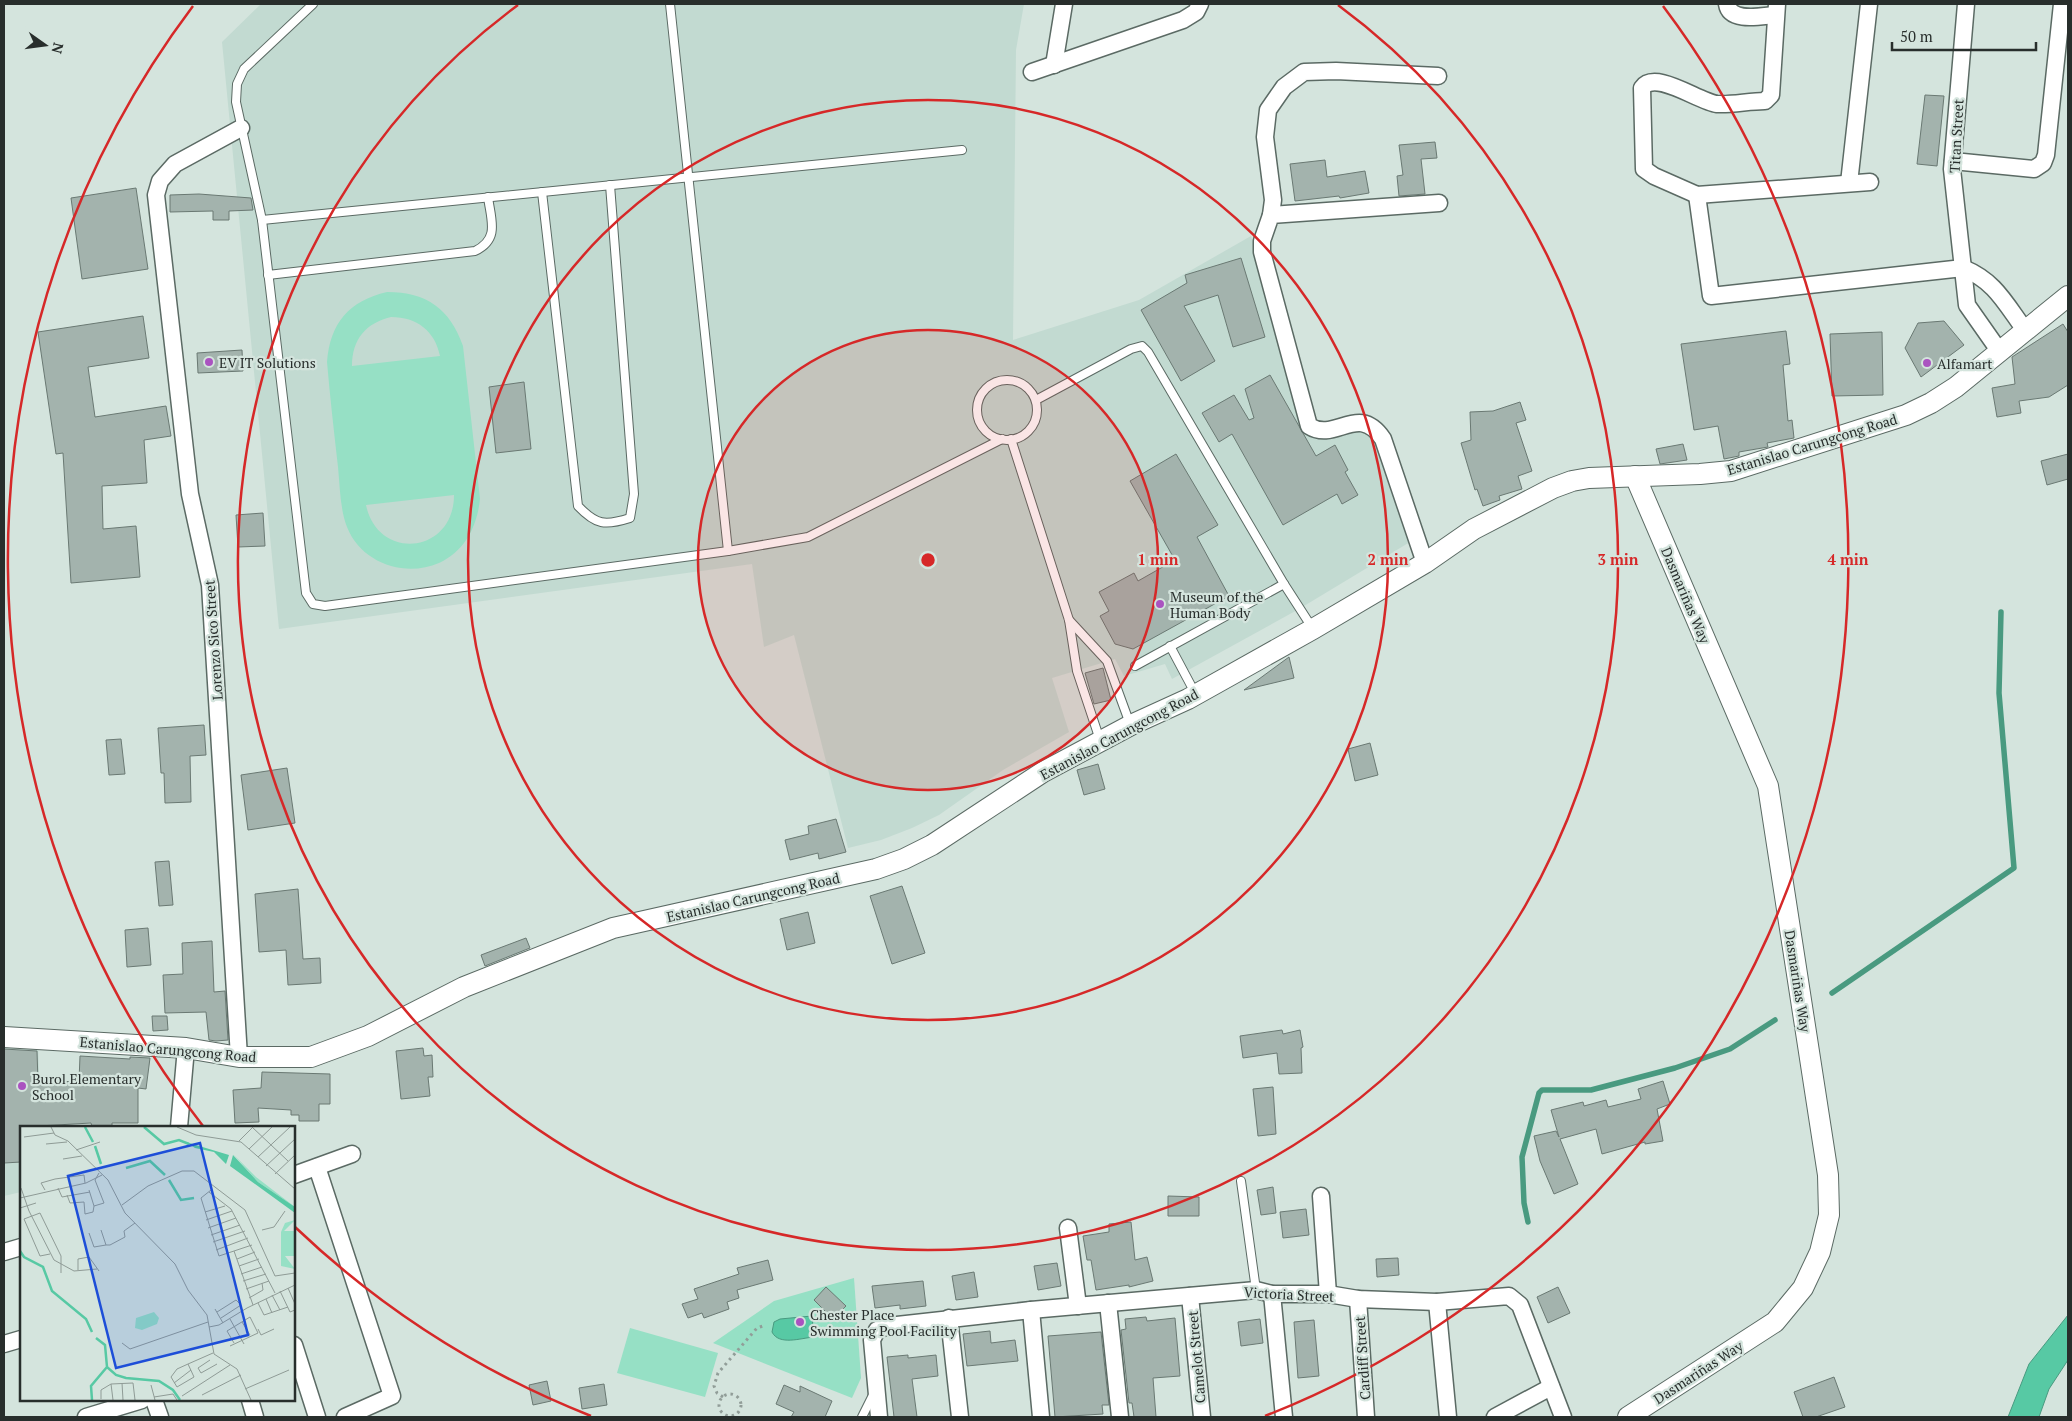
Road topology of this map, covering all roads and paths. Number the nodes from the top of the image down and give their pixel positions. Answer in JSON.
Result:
{"nodes":[{"id":1,"x":313,"y":4,"type":"edge"},
{"id":2,"x":670,"y":4,"type":"edge"},
{"id":3,"x":1064,"y":4,"type":"edge"},
{"id":4,"x":1200,"y":4,"type":"edge"},
{"id":5,"x":1727,"y":4,"type":"edge"},
{"id":6,"x":1869,"y":4,"type":"edge"},
{"id":7,"x":1966,"y":4,"type":"edge"},
{"id":8,"x":2062,"y":4,"type":"edge"},
{"id":9,"x":1776,"y":9,"type":"edge"},
{"id":10,"x":1054,"y":65,"type":"junction"},
{"id":11,"x":1032,"y":72,"type":"dead end"},
{"id":12,"x":1438,"y":76,"type":"dead end"},
{"id":13,"x":241,"y":128,"type":"junction"},
{"id":14,"x":962,"y":150,"type":"dead end"},
{"id":15,"x":1953,"y":161,"type":"junction"},
{"id":16,"x":688,"y":177,"type":"junction"},
{"id":17,"x":1870,"y":182,"type":"dead end"},
{"id":18,"x":1850,"y":183,"type":"junction"},
{"id":19,"x":610,"y":185,"type":"junction"},
{"id":20,"x":542,"y":192,"type":"junction"},
{"id":21,"x":1697,"y":195,"type":"junction"},
{"id":22,"x":488,"y":197,"type":"junction"},
{"id":23,"x":1438,"y":203,"type":"dead end"},
{"id":24,"x":1271,"y":215,"type":"junction"},
{"id":25,"x":262,"y":220,"type":"junction"},
{"id":26,"x":1962,"y":268,"type":"junction"},
{"id":27,"x":268,"y":275,"type":"junction"},
{"id":28,"x":2068,"y":296,"type":"edge"},
{"id":29,"x":2025,"y":330,"type":"junction"},
{"id":30,"x":2000,"y":352,"type":"junction"},
{"id":31,"x":1036,"y":400,"type":"junction"},
{"id":32,"x":1002,"y":439,"type":"junction"},
{"id":33,"x":1011,"y":439,"type":"junction"},
{"id":34,"x":1635,"y":476,"type":"junction"},
{"id":35,"x":728,"y":551,"type":"junction"},
{"id":36,"x":1425,"y":563,"type":"junction"},
{"id":37,"x":1284,"y":584,"type":"junction"},
{"id":38,"x":1069,"y":620,"type":"junction"},
{"id":39,"x":1314,"y":629,"type":"junction"},
{"id":40,"x":1170,"y":646,"type":"junction"},
{"id":41,"x":1135,"y":666,"type":"dead end"},
{"id":42,"x":1196,"y":694,"type":"junction"},
{"id":43,"x":1131,"y":725,"type":"junction"},
{"id":44,"x":1100,"y":742,"type":"junction"},
{"id":45,"x":4,"y":1036,"type":"edge"},
{"id":46,"x":186,"y":1048,"type":"junction"},
{"id":47,"x":239,"y":1057,"type":"junction"},
{"id":48,"x":179,"y":1126,"type":"edge"},
{"id":49,"x":352,"y":1154,"type":"dead end"},
{"id":50,"x":317,"y":1167,"type":"junction"},
{"id":51,"x":295,"y":1176,"type":"edge"},
{"id":52,"x":1241,"y":1181,"type":"dead end"},
{"id":53,"x":1321,"y":1196,"type":"dead end"},
{"id":54,"x":1068,"y":1228,"type":"dead end"},
{"id":55,"x":20,"y":1246,"type":"edge"},
{"id":56,"x":4,"y":1252,"type":"edge"},
{"id":57,"x":1256,"y":1290,"type":"junction"},
{"id":58,"x":1272,"y":1294,"type":"junction"},
{"id":59,"x":1328,"y":1294,"type":"junction"},
{"id":60,"x":1190,"y":1296,"type":"junction"},
{"id":61,"x":1358,"y":1299,"type":"junction"},
{"id":62,"x":1437,"y":1302,"type":"junction"},
{"id":63,"x":1108,"y":1303,"type":"junction"},
{"id":64,"x":1078,"y":1306,"type":"junction"},
{"id":65,"x":1030,"y":1310,"type":"junction"},
{"id":66,"x":950,"y":1318,"type":"junction"},
{"id":67,"x":766,"y":1325,"type":"dead end"},
{"id":68,"x":20,"y":1339,"type":"edge"},
{"id":69,"x":4,"y":1344,"type":"edge"},
{"id":70,"x":295,"y":1348,"type":"edge"},
{"id":71,"x":1552,"y":1387,"type":"junction"},
{"id":72,"x":876,"y":1388,"type":"junction"},
{"id":73,"x":723,"y":1397,"type":"junction"},
{"id":74,"x":139,"y":1401,"type":"edge"},
{"id":75,"x":154,"y":1401,"type":"edge"},
{"id":76,"x":250,"y":1401,"type":"edge"},
{"id":77,"x":737,"y":1415,"type":"edge"},
{"id":78,"x":726,"y":1416,"type":"edge"},
{"id":79,"x":86,"y":1417,"type":"edge"},
{"id":80,"x":160,"y":1417,"type":"edge"},
{"id":81,"x":255,"y":1417,"type":"edge"},
{"id":82,"x":317,"y":1417,"type":"edge"},
{"id":83,"x":345,"y":1417,"type":"edge"},
{"id":84,"x":862,"y":1417,"type":"edge"},
{"id":85,"x":879,"y":1417,"type":"edge"},
{"id":86,"x":960,"y":1417,"type":"edge"},
{"id":87,"x":1041,"y":1417,"type":"edge"},
{"id":88,"x":1120,"y":1417,"type":"edge"},
{"id":89,"x":1202,"y":1417,"type":"edge"},
{"id":90,"x":1284,"y":1417,"type":"edge"},
{"id":91,"x":1366,"y":1417,"type":"edge"},
{"id":92,"x":1448,"y":1417,"type":"edge"},
{"id":93,"x":1494,"y":1417,"type":"edge"},
{"id":94,"x":1563,"y":1417,"type":"edge"},
{"id":95,"x":1628,"y":1417,"type":"edge"}],
"edges":[{"from":1,"to":13,"type":"lane"},
{"from":2,"to":16,"type":"lane"},
{"from":3,"to":10,"type":"street"},
{"from":4,"to":10,"type":"street"},
{"from":5,"to":9,"type":"street"},
{"from":6,"to":18,"type":"street"},
{"from":7,"to":15,"type":"street","name":"Titan Street"},
{"from":8,"to":15,"type":"street"},
{"from":9,"to":21,"type":"street"},
{"from":10,"to":11,"type":"street"},
{"from":12,"to":24,"type":"street"},
{"from":13,"to":25,"type":"lane"},
{"from":13,"to":47,"type":"street","name":"Lorenzo Sico Street"},
{"from":14,"to":16,"type":"lane"},
{"from":15,"to":26,"type":"street","name":"Titan Street"},
{"from":16,"to":19,"type":"lane"},
{"from":16,"to":35,"type":"lane"},
{"from":17,"to":18,"type":"street"},
{"from":18,"to":21,"type":"street"},
{"from":19,"to":20,"type":"lane"},
{"from":19,"to":20,"type":"lane"},
{"from":20,"to":22,"type":"lane"},
{"from":21,"to":26,"type":"street"},
{"from":22,"to":25,"type":"lane"},
{"from":22,"to":27,"type":"lane"},
{"from":23,"to":24,"type":"street"},
{"from":24,"to":36,"type":"street"},
{"from":25,"to":27,"type":"lane"},
{"from":26,"to":29,"type":"street"},
{"from":26,"to":30,"type":"street","name":"Titan Street"},
{"from":27,"to":35,"type":"lane"},
{"from":28,"to":29,"type":"street","name":"Estanislao Carungcong Road"},
{"from":29,"to":30,"type":"street","name":"Estanislao Carungcong Road"},
{"from":30,"to":34,"type":"street","name":"Estanislao Carungcong Road"},
{"from":31,"to":32,"type":"lane"},
{"from":31,"to":33,"type":"lane"},
{"from":31,"to":37,"type":"lane"},
{"from":32,"to":33,"type":"lane"},
{"from":32,"to":35,"type":"lane"},
{"from":33,"to":38,"type":"lane"},
{"from":34,"to":36,"type":"street","name":"Estanislao Carungcong Road"},
{"from":34,"to":95,"type":"street","name":"Dasmariñas Way"},
{"from":36,"to":39,"type":"street","name":"Estanislao Carungcong Road"},
{"from":37,"to":39,"type":"lane"},
{"from":37,"to":40,"type":"lane"},
{"from":38,"to":43,"type":"lane"},
{"from":38,"to":44,"type":"lane"},
{"from":39,"to":42,"type":"street","name":"Estanislao Carungcong Road"},
{"from":40,"to":41,"type":"lane"},
{"from":40,"to":42,"type":"lane"},
{"from":42,"to":43,"type":"street","name":"Estanislao Carungcong Road"},
{"from":43,"to":44,"type":"street","name":"Estanislao Carungcong Road"},
{"from":44,"to":47,"type":"street","name":"Estanislao Carungcong Road"},
{"from":45,"to":46,"type":"street","name":"Estanislao Carungcong Road"},
{"from":46,"to":47,"type":"street","name":"Estanislao Carungcong Road"},
{"from":46,"to":48,"type":"street"},
{"from":49,"to":50,"type":"street"},
{"from":50,"to":51,"type":"street"},
{"from":50,"to":83,"type":"street"},
{"from":52,"to":57,"type":"lane"},
{"from":53,"to":59,"type":"street"},
{"from":54,"to":64,"type":"street"},
{"from":55,"to":56,"type":"street"},
{"from":57,"to":58,"type":"street","name":"Victoria Street"},
{"from":57,"to":60,"type":"street","name":"Victoria Street"},
{"from":58,"to":59,"type":"street","name":"Victoria Street"},
{"from":58,"to":90,"type":"street"},
{"from":59,"to":61,"type":"street","name":"Victoria Street"},
{"from":60,"to":63,"type":"street","name":"Victoria Street"},
{"from":60,"to":89,"type":"street","name":"Camelot Street"},
{"from":61,"to":62,"type":"street","name":"Victoria Street"},
{"from":61,"to":91,"type":"street","name":"Cardiff Street"},
{"from":62,"to":71,"type":"street","name":"Victoria Street"},
{"from":62,"to":92,"type":"street"},
{"from":63,"to":64,"type":"street","name":"Victoria Street"},
{"from":63,"to":88,"type":"street"},
{"from":64,"to":65,"type":"street","name":"Victoria Street"},
{"from":65,"to":66,"type":"street","name":"Victoria Street"},
{"from":65,"to":87,"type":"street"},
{"from":66,"to":72,"type":"street","name":"Victoria Street"},
{"from":66,"to":86,"type":"street"},
{"from":67,"to":73,"type":"path"},
{"from":68,"to":69,"type":"street"},
{"from":70,"to":82,"type":"street"},
{"from":71,"to":93,"type":"street"},
{"from":71,"to":94,"type":"street","name":"Victoria Street"},
{"from":72,"to":84,"type":"lane"},
{"from":72,"to":85,"type":"street"},
{"from":73,"to":77,"type":"path"},
{"from":73,"to":78,"type":"path"},
{"from":74,"to":79,"type":"street"},
{"from":75,"to":80,"type":"street"},
{"from":76,"to":81,"type":"street"},
{"from":77,"to":78,"type":"path"}]}
